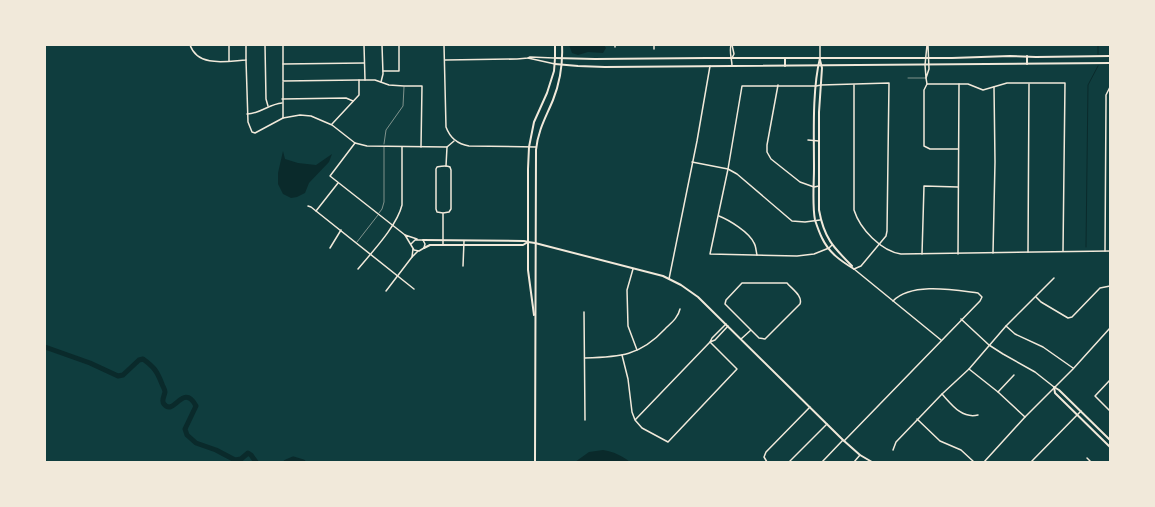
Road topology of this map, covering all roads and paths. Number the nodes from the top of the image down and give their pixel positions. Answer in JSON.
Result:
{"nodes":[{"id":1,"x":190,"y":45,"type":"edge"},
{"id":2,"x":229,"y":45,"type":"edge"},
{"id":3,"x":246,"y":45,"type":"edge"},
{"id":4,"x":265,"y":45,"type":"edge"},
{"id":5,"x":283,"y":45,"type":"edge"},
{"id":6,"x":364,"y":45,"type":"edge"},
{"id":7,"x":382,"y":45,"type":"edge"},
{"id":8,"x":399,"y":45,"type":"edge"},
{"id":9,"x":444,"y":45,"type":"edge"},
{"id":10,"x":555,"y":45,"type":"edge"},
{"id":11,"x":562,"y":45,"type":"edge"},
{"id":12,"x":654,"y":45,"type":"edge"},
{"id":13,"x":732,"y":45,"type":"edge"},
{"id":14,"x":820,"y":45,"type":"edge"},
{"id":15,"x":927,"y":45,"type":"edge"},
{"id":16,"x":654,"y":49,"type":"dead end"},
{"id":17,"x":1027,"y":56,"type":"junction"},
{"id":18,"x":1110,"y":56,"type":"edge"},
{"id":19,"x":1052,"y":57,"type":"junction"},
{"id":20,"x":1088,"y":57,"type":"junction"},
{"id":21,"x":528,"y":58,"type":"junction"},
{"id":22,"x":555,"y":58,"type":"junction"},
{"id":23,"x":732,"y":58,"type":"junction"},
{"id":24,"x":784,"y":58,"type":"junction"},
{"id":25,"x":820,"y":58,"type":"junction"},
{"id":26,"x":927,"y":58,"type":"junction"},
{"id":27,"x":562,"y":59,"type":"junction"},
{"id":28,"x":246,"y":60,"type":"junction"},
{"id":29,"x":445,"y":60,"type":"junction"},
{"id":30,"x":229,"y":61,"type":"junction"},
{"id":31,"x":364,"y":62,"type":"junction"},
{"id":32,"x":1110,"y":63,"type":"edge"},
{"id":33,"x":283,"y":64,"type":"junction"},
{"id":34,"x":555,"y":64,"type":"junction"},
{"id":35,"x":1028,"y":64,"type":"junction"},
{"id":36,"x":1052,"y":64,"type":"junction"},
{"id":37,"x":1088,"y":64,"type":"junction"},
{"id":38,"x":562,"y":65,"type":"junction"},
{"id":39,"x":925,"y":65,"type":"junction"},
{"id":40,"x":929,"y":65,"type":"junction"},
{"id":41,"x":710,"y":66,"type":"junction"},
{"id":42,"x":732,"y":66,"type":"junction"},
{"id":43,"x":784,"y":66,"type":"junction"},
{"id":44,"x":818,"y":66,"type":"junction"},
{"id":45,"x":821,"y":66,"type":"junction"},
{"id":46,"x":383,"y":71,"type":"junction"},
{"id":47,"x":908,"y":78,"type":"dead end"},
{"id":48,"x":926,"y":78,"type":"junction"},
{"id":49,"x":359,"y":80,"type":"junction"},
{"id":50,"x":365,"y":80,"type":"junction"},
{"id":51,"x":283,"y":81,"type":"junction"},
{"id":52,"x":381,"y":82,"type":"junction"},
{"id":53,"x":927,"y":84,"type":"junction"},
{"id":54,"x":959,"y":84,"type":"junction"},
{"id":55,"x":1029,"y":84,"type":"junction"},
{"id":56,"x":778,"y":85,"type":"junction"},
{"id":57,"x":821,"y":85,"type":"junction"},
{"id":58,"x":854,"y":85,"type":"junction"},
{"id":59,"x":404,"y":86,"type":"junction"},
{"id":60,"x":816,"y":86,"type":"junction"},
{"id":61,"x":1110,"y":87,"type":"edge"},
{"id":62,"x":994,"y":88,"type":"junction"},
{"id":63,"x":282,"y":99,"type":"junction"},
{"id":64,"x":353,"y":101,"type":"junction"},
{"id":65,"x":282,"y":103,"type":"junction"},
{"id":66,"x":268,"y":106,"type":"junction"},
{"id":67,"x":247,"y":114,"type":"junction"},
{"id":68,"x":283,"y":118,"type":"junction"},
{"id":69,"x":332,"y":125,"type":"junction"},
{"id":70,"x":808,"y":140,"type":"dead end"},
{"id":71,"x":454,"y":141,"type":"junction"},
{"id":72,"x":814,"y":141,"type":"junction"},
{"id":73,"x":819,"y":141,"type":"junction"},
{"id":74,"x":355,"y":143,"type":"junction"},
{"id":75,"x":384,"y":147,"type":"junction"},
{"id":76,"x":402,"y":147,"type":"junction"},
{"id":77,"x":421,"y":147,"type":"junction"},
{"id":78,"x":529,"y":147,"type":"junction"},
{"id":79,"x":536,"y":147,"type":"junction"},
{"id":80,"x":447,"y":148,"type":"junction"},
{"id":81,"x":958,"y":149,"type":"junction"},
{"id":82,"x":692,"y":162,"type":"junction"},
{"id":83,"x":446,"y":166,"type":"junction"},
{"id":84,"x":728,"y":169,"type":"junction"},
{"id":85,"x":338,"y":183,"type":"junction"},
{"id":86,"x":819,"y":186,"type":"junction"},
{"id":87,"x":814,"y":187,"type":"junction"},
{"id":88,"x":958,"y":187,"type":"junction"},
{"id":89,"x":308,"y":206,"type":"dead end"},
{"id":90,"x":316,"y":211,"type":"junction"},
{"id":91,"x":444,"y":213,"type":"junction"},
{"id":92,"x":378,"y":215,"type":"junction"},
{"id":93,"x":719,"y":216,"type":"junction"},
{"id":94,"x":820,"y":220,"type":"junction"},
{"id":95,"x":816,"y":221,"type":"junction"},
{"id":96,"x":392,"y":226,"type":"junction"},
{"id":97,"x":341,"y":230,"type":"junction"},
{"id":98,"x":405,"y":235,"type":"junction"},
{"id":99,"x":417,"y":239,"type":"junction"},
{"id":100,"x":423,"y":240,"type":"junction"},
{"id":101,"x":443,"y":241,"type":"junction"},
{"id":102,"x":464,"y":241,"type":"junction"},
{"id":103,"x":528,"y":242,"type":"junction"},
{"id":104,"x":357,"y":243,"type":"junction"},
{"id":105,"x":535,"y":243,"type":"junction"},
{"id":106,"x":412,"y":244,"type":"junction"},
{"id":107,"x":879,"y":244,"type":"junction"},
{"id":108,"x":443,"y":245,"type":"junction"},
{"id":109,"x":464,"y":245,"type":"junction"},
{"id":110,"x":832,"y":245,"type":"junction"},
{"id":111,"x":330,"y":248,"type":"dead end"},
{"id":112,"x":424,"y":248,"type":"junction"},
{"id":113,"x":829,"y":248,"type":"junction"},
{"id":114,"x":413,"y":249,"type":"junction"},
{"id":115,"x":418,"y":251,"type":"junction"},
{"id":116,"x":1106,"y":251,"type":"junction"},
{"id":117,"x":1110,"y":251,"type":"edge"},
{"id":118,"x":1028,"y":252,"type":"junction"},
{"id":119,"x":1063,"y":252,"type":"junction"},
{"id":120,"x":371,"y":253,"type":"junction"},
{"id":121,"x":993,"y":253,"type":"junction"},
{"id":122,"x":922,"y":254,"type":"junction"},
{"id":123,"x":958,"y":254,"type":"junction"},
{"id":124,"x":757,"y":255,"type":"junction"},
{"id":125,"x":412,"y":258,"type":"junction"},
{"id":126,"x":463,"y":266,"type":"dead end"},
{"id":127,"x":633,"y":268,"type":"junction"},
{"id":128,"x":358,"y":269,"type":"dead end"},
{"id":129,"x":854,"y":269,"type":"junction"},
{"id":130,"x":398,"y":275,"type":"junction"},
{"id":131,"x":669,"y":278,"type":"junction"},
{"id":132,"x":1054,"y":278,"type":"dead end"},
{"id":133,"x":1110,"y":286,"type":"edge"},
{"id":134,"x":414,"y":289,"type":"dead end"},
{"id":135,"x":386,"y":291,"type":"dead end"},
{"id":136,"x":1036,"y":297,"type":"junction"},
{"id":137,"x":893,"y":301,"type":"junction"},
{"id":138,"x":680,"y":310,"type":"dead end"},
{"id":139,"x":584,"y":312,"type":"dead end"},
{"id":140,"x":961,"y":319,"type":"junction"},
{"id":141,"x":535,"y":320,"type":"junction"},
{"id":142,"x":726,"y":324,"type":"junction"},
{"id":143,"x":728,"y":326,"type":"junction"},
{"id":144,"x":1006,"y":326,"type":"junction"},
{"id":145,"x":1110,"y":328,"type":"edge"},
{"id":146,"x":751,"y":330,"type":"junction"},
{"id":147,"x":741,"y":339,"type":"junction"},
{"id":148,"x":941,"y":340,"type":"junction"},
{"id":149,"x":710,"y":342,"type":"junction"},
{"id":150,"x":989,"y":345,"type":"junction"},
{"id":151,"x":637,"y":350,"type":"junction"},
{"id":152,"x":622,"y":355,"type":"junction"},
{"id":153,"x":585,"y":358,"type":"junction"},
{"id":154,"x":969,"y":369,"type":"junction"},
{"id":155,"x":1073,"y":369,"type":"junction"},
{"id":156,"x":1014,"y":375,"type":"dead end"},
{"id":157,"x":1110,"y":380,"type":"edge"},
{"id":158,"x":1054,"y":388,"type":"junction"},
{"id":159,"x":998,"y":392,"type":"junction"},
{"id":160,"x":942,"y":394,"type":"junction"},
{"id":161,"x":810,"y":407,"type":"junction"},
{"id":162,"x":1081,"y":411,"type":"junction"},
{"id":163,"x":1110,"y":411,"type":"edge"},
{"id":164,"x":1077,"y":414,"type":"junction"},
{"id":165,"x":978,"y":415,"type":"dead end"},
{"id":166,"x":1025,"y":417,"type":"junction"},
{"id":167,"x":917,"y":419,"type":"junction"},
{"id":168,"x":585,"y":420,"type":"dead end"},
{"id":169,"x":635,"y":420,"type":"junction"},
{"id":170,"x":827,"y":424,"type":"junction"},
{"id":171,"x":1110,"y":440,"type":"edge"},
{"id":172,"x":844,"y":441,"type":"junction"},
{"id":173,"x":1110,"y":446,"type":"edge"},
{"id":174,"x":893,"y":450,"type":"dead end"},
{"id":175,"x":860,"y":456,"type":"junction"},
{"id":176,"x":1087,"y":458,"type":"dead end"},
{"id":177,"x":535,"y":462,"type":"edge"},
{"id":178,"x":767,"y":462,"type":"edge"},
{"id":179,"x":789,"y":462,"type":"edge"},
{"id":180,"x":822,"y":462,"type":"edge"},
{"id":181,"x":854,"y":462,"type":"edge"},
{"id":182,"x":872,"y":462,"type":"edge"},
{"id":183,"x":974,"y":462,"type":"edge"},
{"id":184,"x":984,"y":462,"type":"edge"},
{"id":185,"x":1031,"y":462,"type":"edge"},
{"id":186,"x":1091,"y":462,"type":"edge"}],
"edges":[{"from":1,"to":30,"type":"street"},
{"from":2,"to":30,"type":"street"},
{"from":3,"to":28,"type":"street"},
{"from":4,"to":66,"type":"street"},
{"from":5,"to":33,"type":"street"},
{"from":6,"to":31,"type":"street"},
{"from":7,"to":46,"type":"street"},
{"from":8,"to":46,"type":"street"},
{"from":9,"to":29,"type":"street"},
{"from":10,"to":22,"type":"main road"},
{"from":11,"to":27,"type":"main road"},
{"from":12,"to":16,"type":"street"},
{"from":13,"to":23,"type":"street"},
{"from":14,"to":25,"type":"street"},
{"from":15,"to":26,"type":"street"},
{"from":17,"to":19,"type":"main road"},
{"from":17,"to":26,"type":"main road"},
{"from":17,"to":35,"type":"main road"},
{"from":18,"to":20,"type":"main road"},
{"from":19,"to":20,"type":"main road"},
{"from":19,"to":36,"type":"main road"},
{"from":20,"to":37,"type":"main road"},
{"from":21,"to":22,"type":"street"},
{"from":21,"to":29,"type":"street"},
{"from":21,"to":34,"type":"street"},
{"from":22,"to":27,"type":"main road"},
{"from":22,"to":34,"type":"main road"},
{"from":23,"to":24,"type":"main road"},
{"from":23,"to":27,"type":"main road"},
{"from":23,"to":42,"type":"street"},
{"from":24,"to":25,"type":"main road"},
{"from":24,"to":43,"type":"main road"},
{"from":25,"to":26,"type":"main road"},
{"from":25,"to":44,"type":"main road"},
{"from":25,"to":45,"type":"main road"},
{"from":26,"to":39,"type":"street"},
{"from":26,"to":40,"type":"street"},
{"from":27,"to":38,"type":"main road"},
{"from":28,"to":30,"type":"street"},
{"from":28,"to":67,"type":"street"},
{"from":29,"to":71,"type":"street"},
{"from":31,"to":33,"type":"street"},
{"from":31,"to":50,"type":"street"},
{"from":32,"to":37,"type":"main road"},
{"from":33,"to":51,"type":"street"},
{"from":34,"to":38,"type":"main road"},
{"from":34,"to":78,"type":"main road"},
{"from":35,"to":36,"type":"main road"},
{"from":35,"to":40,"type":"main road"},
{"from":36,"to":37,"type":"main road"},
{"from":38,"to":41,"type":"main road"},
{"from":38,"to":79,"type":"main road"},
{"from":39,"to":40,"type":"main road"},
{"from":39,"to":45,"type":"main road"},
{"from":39,"to":48,"type":"street"},
{"from":40,"to":48,"type":"street"},
{"from":41,"to":42,"type":"main road"},
{"from":41,"to":82,"type":"street"},
{"from":42,"to":43,"type":"main road"},
{"from":43,"to":44,"type":"main road"},
{"from":44,"to":45,"type":"main road"},
{"from":44,"to":60,"type":"main road"},
{"from":45,"to":57,"type":"main road"},
{"from":46,"to":52,"type":"street"},
{"from":47,"to":48,"type":"lane"},
{"from":48,"to":53,"type":"street"},
{"from":49,"to":50,"type":"street"},
{"from":49,"to":51,"type":"street"},
{"from":49,"to":64,"type":"street"},
{"from":50,"to":52,"type":"street"},
{"from":51,"to":63,"type":"street"},
{"from":52,"to":59,"type":"street"},
{"from":53,"to":54,"type":"street"},
{"from":53,"to":81,"type":"street"},
{"from":54,"to":62,"type":"street"},
{"from":54,"to":81,"type":"street"},
{"from":55,"to":62,"type":"street"},
{"from":55,"to":118,"type":"street"},
{"from":55,"to":119,"type":"street"},
{"from":56,"to":60,"type":"street"},
{"from":56,"to":84,"type":"street"},
{"from":56,"to":87,"type":"street"},
{"from":57,"to":58,"type":"street"},
{"from":57,"to":60,"type":"street"},
{"from":57,"to":73,"type":"main road"},
{"from":58,"to":107,"type":"street"},
{"from":58,"to":107,"type":"street"},
{"from":59,"to":75,"type":"lane"},
{"from":59,"to":77,"type":"street"},
{"from":60,"to":72,"type":"main road"},
{"from":61,"to":116,"type":"street"},
{"from":62,"to":121,"type":"street"},
{"from":63,"to":64,"type":"street"},
{"from":63,"to":65,"type":"street"},
{"from":64,"to":69,"type":"street"},
{"from":65,"to":66,"type":"street"},
{"from":65,"to":68,"type":"street"},
{"from":66,"to":67,"type":"street"},
{"from":67,"to":68,"type":"street"},
{"from":68,"to":69,"type":"street"},
{"from":69,"to":74,"type":"street"},
{"from":70,"to":72,"type":"street"},
{"from":71,"to":78,"type":"street"},
{"from":71,"to":80,"type":"street"},
{"from":72,"to":73,"type":"street"},
{"from":72,"to":87,"type":"main road"},
{"from":73,"to":86,"type":"main road"},
{"from":74,"to":75,"type":"street"},
{"from":74,"to":85,"type":"street"},
{"from":75,"to":76,"type":"street"},
{"from":75,"to":92,"type":"lane"},
{"from":76,"to":77,"type":"street"},
{"from":76,"to":96,"type":"street"},
{"from":77,"to":80,"type":"street"},
{"from":78,"to":79,"type":"street"},
{"from":78,"to":103,"type":"main road"},
{"from":79,"to":105,"type":"main road"},
{"from":80,"to":83,"type":"street"},
{"from":81,"to":88,"type":"street"},
{"from":82,"to":84,"type":"street"},
{"from":82,"to":131,"type":"street"},
{"from":83,"to":91,"type":"street"},
{"from":83,"to":91,"type":"street"},
{"from":84,"to":93,"type":"street"},
{"from":84,"to":95,"type":"street"},
{"from":85,"to":90,"type":"street"},
{"from":85,"to":92,"type":"street"},
{"from":86,"to":87,"type":"street"},
{"from":86,"to":94,"type":"main road"},
{"from":87,"to":95,"type":"main road"},
{"from":88,"to":122,"type":"street"},
{"from":88,"to":123,"type":"street"},
{"from":89,"to":90,"type":"street"},
{"from":90,"to":97,"type":"street"},
{"from":91,"to":101,"type":"street"},
{"from":92,"to":96,"type":"street"},
{"from":92,"to":104,"type":"lane"},
{"from":93,"to":124,"type":"street"},
{"from":93,"to":124,"type":"street"},
{"from":94,"to":95,"type":"street"},
{"from":94,"to":110,"type":"main road"},
{"from":95,"to":113,"type":"main road"},
{"from":96,"to":98,"type":"street"},
{"from":96,"to":120,"type":"street"},
{"from":97,"to":104,"type":"street"},
{"from":97,"to":111,"type":"street"},
{"from":98,"to":99,"type":"street"},
{"from":98,"to":106,"type":"street"},
{"from":99,"to":100,"type":"street"},
{"from":99,"to":106,"type":"street"},
{"from":100,"to":101,"type":"main road"},
{"from":100,"to":112,"type":"street"},
{"from":101,"to":102,"type":"main road"},
{"from":101,"to":108,"type":"street"},
{"from":102,"to":103,"type":"main road"},
{"from":102,"to":109,"type":"street"},
{"from":103,"to":105,"type":"main road"},
{"from":103,"to":109,"type":"main road"},
{"from":103,"to":141,"type":"main road"},
{"from":104,"to":120,"type":"street"},
{"from":105,"to":127,"type":"main road"},
{"from":105,"to":141,"type":"main road"},
{"from":106,"to":114,"type":"street"},
{"from":107,"to":122,"type":"street"},
{"from":107,"to":129,"type":"street"},
{"from":108,"to":109,"type":"main road"},
{"from":108,"to":112,"type":"main road"},
{"from":109,"to":126,"type":"street"},
{"from":110,"to":113,"type":"street"},
{"from":110,"to":129,"type":"main road"},
{"from":112,"to":115,"type":"street"},
{"from":113,"to":124,"type":"street"},
{"from":113,"to":129,"type":"main road"},
{"from":114,"to":115,"type":"street"},
{"from":114,"to":125,"type":"street"},
{"from":115,"to":125,"type":"street"},
{"from":116,"to":117,"type":"street"},
{"from":116,"to":119,"type":"street"},
{"from":118,"to":119,"type":"street"},
{"from":118,"to":121,"type":"street"},
{"from":120,"to":128,"type":"street"},
{"from":120,"to":130,"type":"street"},
{"from":121,"to":123,"type":"street"},
{"from":122,"to":123,"type":"street"},
{"from":125,"to":130,"type":"street"},
{"from":127,"to":131,"type":"main road"},
{"from":127,"to":151,"type":"street"},
{"from":129,"to":137,"type":"street"},
{"from":130,"to":134,"type":"street"},
{"from":130,"to":135,"type":"street"},
{"from":131,"to":142,"type":"main road"},
{"from":132,"to":136,"type":"street"},
{"from":133,"to":136,"type":"street"},
{"from":136,"to":144,"type":"street"},
{"from":137,"to":140,"type":"street"},
{"from":137,"to":148,"type":"street"},
{"from":138,"to":151,"type":"street"},
{"from":139,"to":153,"type":"street"},
{"from":140,"to":148,"type":"street"},
{"from":140,"to":150,"type":"street"},
{"from":141,"to":177,"type":"main road"},
{"from":142,"to":143,"type":"main road"},
{"from":142,"to":149,"type":"street"},
{"from":143,"to":147,"type":"main road"},
{"from":143,"to":149,"type":"street"},
{"from":144,"to":150,"type":"street"},
{"from":144,"to":155,"type":"street"},
{"from":145,"to":155,"type":"street"},
{"from":146,"to":146,"type":"street"},
{"from":146,"to":147,"type":"street"},
{"from":147,"to":161,"type":"main road"},
{"from":148,"to":172,"type":"street"},
{"from":149,"to":169,"type":"street"},
{"from":149,"to":169,"type":"street"},
{"from":150,"to":154,"type":"street"},
{"from":150,"to":158,"type":"street"},
{"from":151,"to":152,"type":"street"},
{"from":152,"to":153,"type":"street"},
{"from":152,"to":169,"type":"street"},
{"from":153,"to":168,"type":"street"},
{"from":154,"to":159,"type":"street"},
{"from":154,"to":160,"type":"street"},
{"from":155,"to":158,"type":"street"},
{"from":156,"to":159,"type":"street"},
{"from":157,"to":163,"type":"street"},
{"from":158,"to":162,"type":"main road"},
{"from":158,"to":164,"type":"main road"},
{"from":158,"to":166,"type":"street"},
{"from":159,"to":166,"type":"street"},
{"from":160,"to":165,"type":"street"},
{"from":160,"to":167,"type":"street"},
{"from":161,"to":170,"type":"main road"},
{"from":161,"to":178,"type":"street"},
{"from":162,"to":164,"type":"street"},
{"from":162,"to":171,"type":"main road"},
{"from":164,"to":173,"type":"main road"},
{"from":164,"to":185,"type":"street"},
{"from":166,"to":184,"type":"street"},
{"from":167,"to":174,"type":"street"},
{"from":167,"to":183,"type":"street"},
{"from":170,"to":172,"type":"main road"},
{"from":170,"to":179,"type":"street"},
{"from":172,"to":175,"type":"main road"},
{"from":172,"to":180,"type":"street"},
{"from":175,"to":181,"type":"street"},
{"from":175,"to":182,"type":"main road"},
{"from":176,"to":186,"type":"street"}]}
